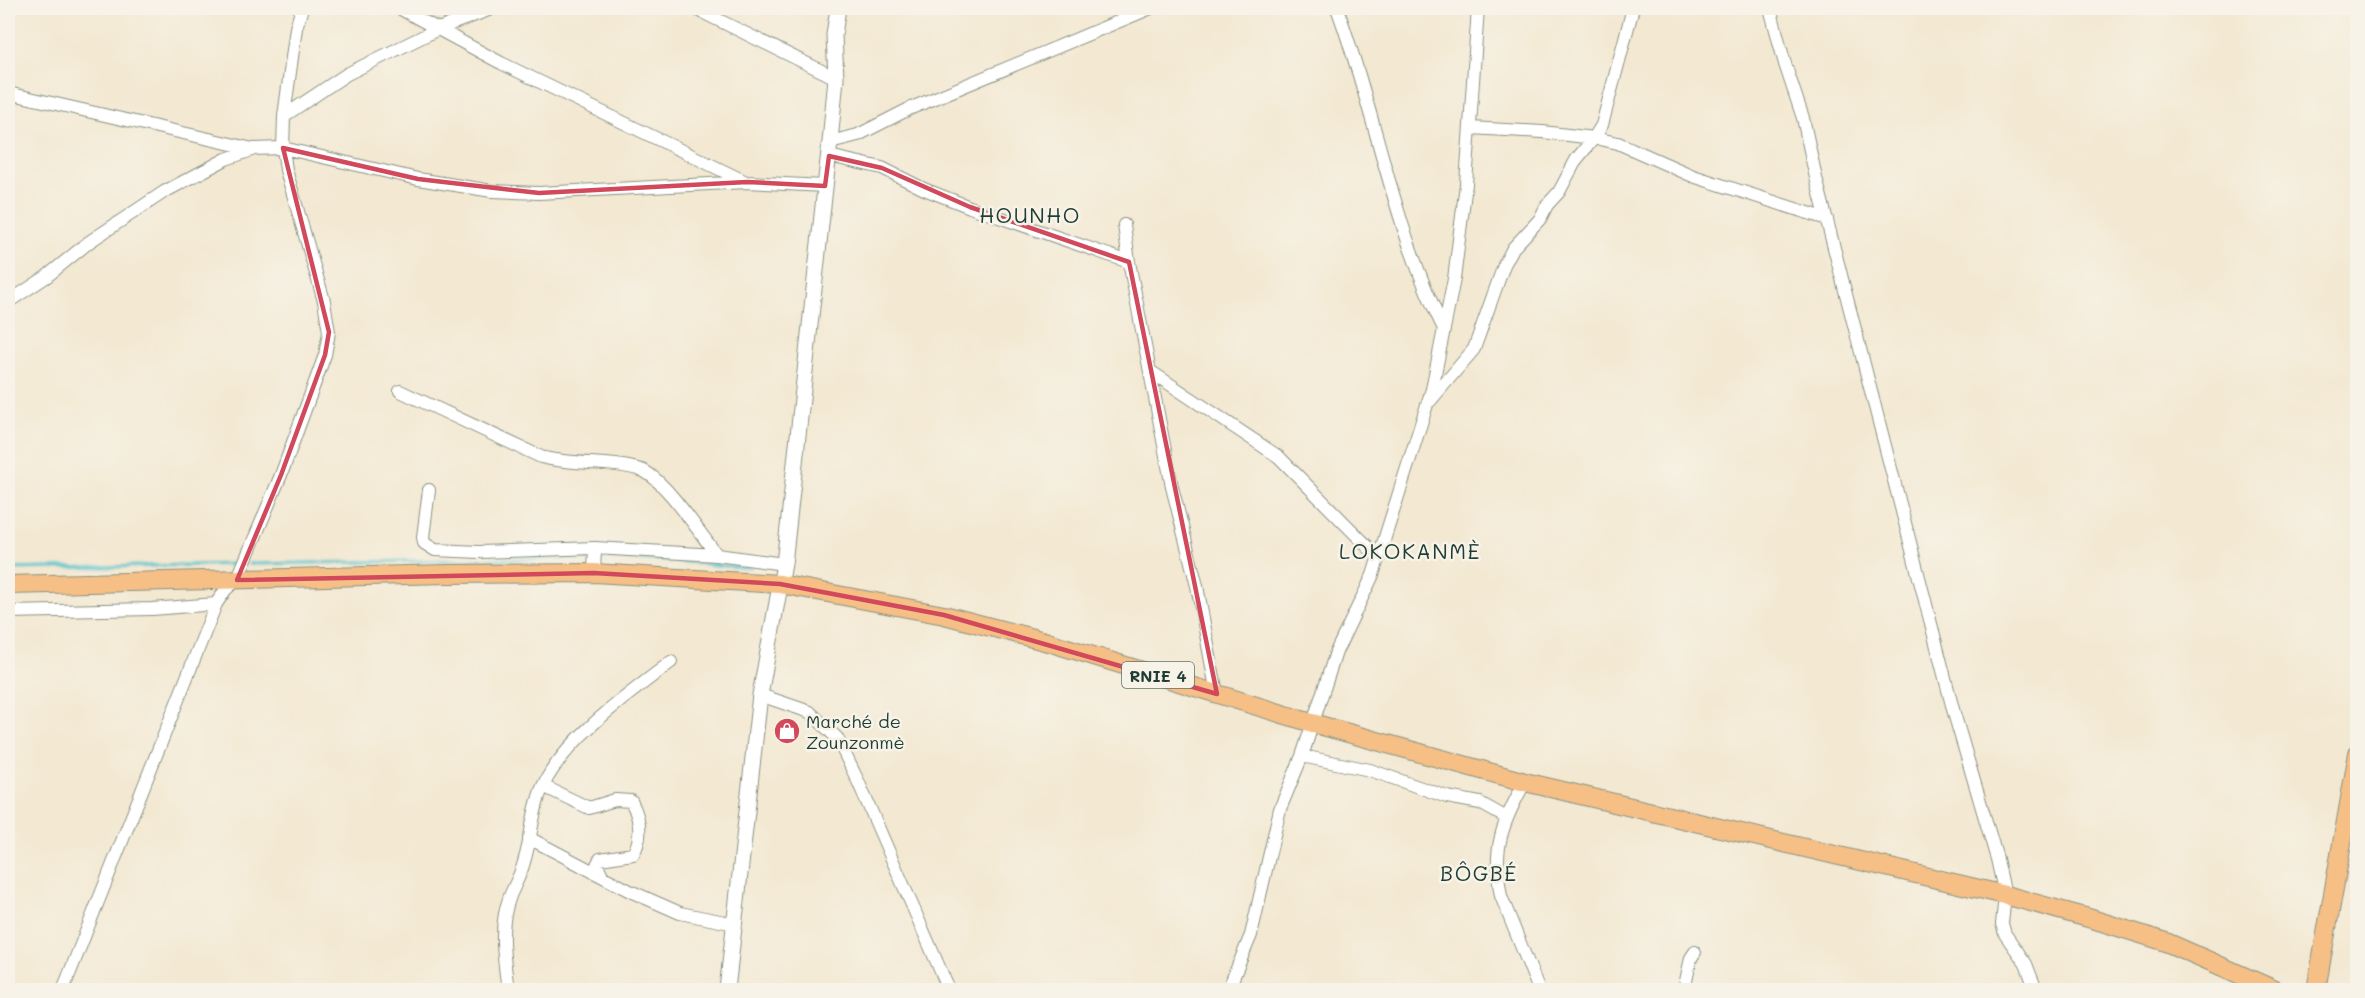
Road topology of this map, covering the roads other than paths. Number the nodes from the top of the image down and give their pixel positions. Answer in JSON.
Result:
{"nodes":[{"id":1,"x":302,"y":8,"type":"edge"},
{"id":2,"x":399,"y":8,"type":"edge"},
{"id":3,"x":494,"y":8,"type":"edge"},
{"id":4,"x":694,"y":8,"type":"edge"},
{"id":5,"x":838,"y":8,"type":"edge"},
{"id":6,"x":1337,"y":8,"type":"edge"},
{"id":7,"x":1478,"y":8,"type":"edge"},
{"id":8,"x":1634,"y":8,"type":"edge"},
{"id":9,"x":1770,"y":8,"type":"edge"},
{"id":10,"x":1146,"y":9,"type":"edge"},
{"id":11,"x":438,"y":28,"type":"junction"},
{"id":12,"x":836,"y":78,"type":"junction"},
{"id":13,"x":8,"y":93,"type":"edge"},
{"id":14,"x":284,"y":116,"type":"junction"},
{"id":15,"x":1470,"y":128,"type":"junction"},
{"id":16,"x":1594,"y":138,"type":"junction"},
{"id":17,"x":283,"y":148,"type":"junction"},
{"id":18,"x":253,"y":149,"type":"junction"},
{"id":19,"x":830,"y":149,"type":"junction"},
{"id":20,"x":747,"y":182,"type":"junction"},
{"id":21,"x":825,"y":186,"type":"junction"},
{"id":22,"x":1827,"y":219,"type":"junction"},
{"id":23,"x":1124,"y":225,"type":"dead end"},
{"id":24,"x":1129,"y":262,"type":"junction"},
{"id":25,"x":8,"y":302,"type":"edge"},
{"id":26,"x":1444,"y":329,"type":"junction"},
{"id":27,"x":1150,"y":371,"type":"junction"},
{"id":28,"x":400,"y":391,"type":"dead end"},
{"id":29,"x":1428,"y":404,"type":"junction"},
{"id":30,"x":429,"y":490,"type":"dead end"},
{"id":31,"x":717,"y":555,"type":"junction"},
{"id":32,"x":1379,"y":558,"type":"junction"},
{"id":33,"x":594,"y":559,"type":"junction"},
{"id":34,"x":784,"y":564,"type":"junction"},
{"id":35,"x":237,"y":580,"type":"junction"},
{"id":36,"x":780,"y":584,"type":"junction"},
{"id":37,"x":8,"y":585,"type":"edge"},
{"id":38,"x":216,"y":604,"type":"junction"},
{"id":39,"x":8,"y":612,"type":"edge"},
{"id":40,"x":671,"y":662,"type":"dead end"},
{"id":41,"x":1217,"y":694,"type":"junction"},
{"id":42,"x":760,"y":695,"type":"junction"},
{"id":43,"x":1312,"y":723,"type":"junction"},
{"id":44,"x":2358,"y":753,"type":"edge"},
{"id":45,"x":1302,"y":756,"type":"junction"},
{"id":46,"x":1525,"y":782,"type":"junction"},
{"id":47,"x":543,"y":786,"type":"junction"},
{"id":48,"x":1505,"y":818,"type":"junction"},
{"id":49,"x":530,"y":837,"type":"junction"},
{"id":50,"x":601,"y":873,"type":"junction"},
{"id":51,"x":2006,"y":895,"type":"junction"},
{"id":52,"x":735,"y":924,"type":"junction"},
{"id":53,"x":1695,"y":952,"type":"dead end"},
{"id":54,"x":2261,"y":988,"type":"edge"},
{"id":55,"x":63,"y":990,"type":"edge"},
{"id":56,"x":508,"y":990,"type":"edge"},
{"id":57,"x":727,"y":990,"type":"edge"},
{"id":58,"x":949,"y":990,"type":"edge"},
{"id":59,"x":1227,"y":990,"type":"edge"},
{"id":60,"x":1539,"y":990,"type":"edge"},
{"id":61,"x":1684,"y":990,"type":"edge"},
{"id":62,"x":2036,"y":990,"type":"edge"},
{"id":63,"x":2316,"y":990,"type":"edge"}],
"edges":[{"from":1,"to":14,"type":"street"},
{"from":2,"to":11,"type":"street"},
{"from":3,"to":11,"type":"street"},
{"from":4,"to":12,"type":"street"},
{"from":5,"to":12,"type":"street"},
{"from":6,"to":26,"type":"street"},
{"from":7,"to":15,"type":"street"},
{"from":8,"to":16,"type":"street"},
{"from":9,"to":22,"type":"street"},
{"from":10,"to":19,"type":"street"},
{"from":11,"to":14,"type":"street"},
{"from":11,"to":20,"type":"street"},
{"from":12,"to":19,"type":"street"},
{"from":13,"to":18,"type":"street"},
{"from":14,"to":17,"type":"street"},
{"from":15,"to":16,"type":"street"},
{"from":15,"to":26,"type":"street"},
{"from":16,"to":22,"type":"street"},
{"from":16,"to":29,"type":"street"},
{"from":17,"to":18,"type":"street"},
{"from":17,"to":20,"type":"street"},
{"from":17,"to":35,"type":"street"},
{"from":18,"to":25,"type":"street"},
{"from":19,"to":21,"type":"street"},
{"from":19,"to":24,"type":"street"},
{"from":20,"to":21,"type":"street"},
{"from":21,"to":34,"type":"street"},
{"from":22,"to":51,"type":"street"},
{"from":23,"to":24,"type":"street"},
{"from":24,"to":27,"type":"street"},
{"from":26,"to":29,"type":"street"},
{"from":27,"to":32,"type":"street"},
{"from":27,"to":41,"type":"street"},
{"from":28,"to":31,"type":"street"},
{"from":29,"to":32,"type":"street"},
{"from":30,"to":33,"type":"street"},
{"from":31,"to":33,"type":"street"},
{"from":31,"to":34,"type":"street"},
{"from":32,"to":43,"type":"street"},
{"from":33,"to":35,"type":"main road","number":"RNIE 4"},
{"from":33,"to":36,"type":"main road","number":"RNIE 4"},
{"from":34,"to":36,"type":"street"},
{"from":35,"to":37,"type":"main road","number":"RNIE 4"},
{"from":35,"to":38,"type":"street"},
{"from":36,"to":41,"type":"main road","number":"RNIE 4"},
{"from":36,"to":42,"type":"street"},
{"from":38,"to":39,"type":"street"},
{"from":38,"to":55,"type":"street"},
{"from":40,"to":47,"type":"street"},
{"from":41,"to":43,"type":"main road","number":"RNIE 4"},
{"from":42,"to":52,"type":"street"},
{"from":42,"to":58,"type":"street"},
{"from":43,"to":45,"type":"street"},
{"from":43,"to":46,"type":"main road","number":"RNIE 4"},
{"from":44,"to":63,"type":"main road"},
{"from":45,"to":48,"type":"street"},
{"from":45,"to":59,"type":"street"},
{"from":46,"to":48,"type":"street"},
{"from":46,"to":51,"type":"main road","number":"RNIE 4"},
{"from":47,"to":49,"type":"street"},
{"from":47,"to":50,"type":"street"},
{"from":48,"to":60,"type":"street"},
{"from":49,"to":50,"type":"street"},
{"from":49,"to":56,"type":"street"},
{"from":50,"to":52,"type":"street"},
{"from":51,"to":54,"type":"main road","number":"RNIE 4"},
{"from":51,"to":62,"type":"street"},
{"from":52,"to":57,"type":"street"},
{"from":53,"to":61,"type":"street"}]}
